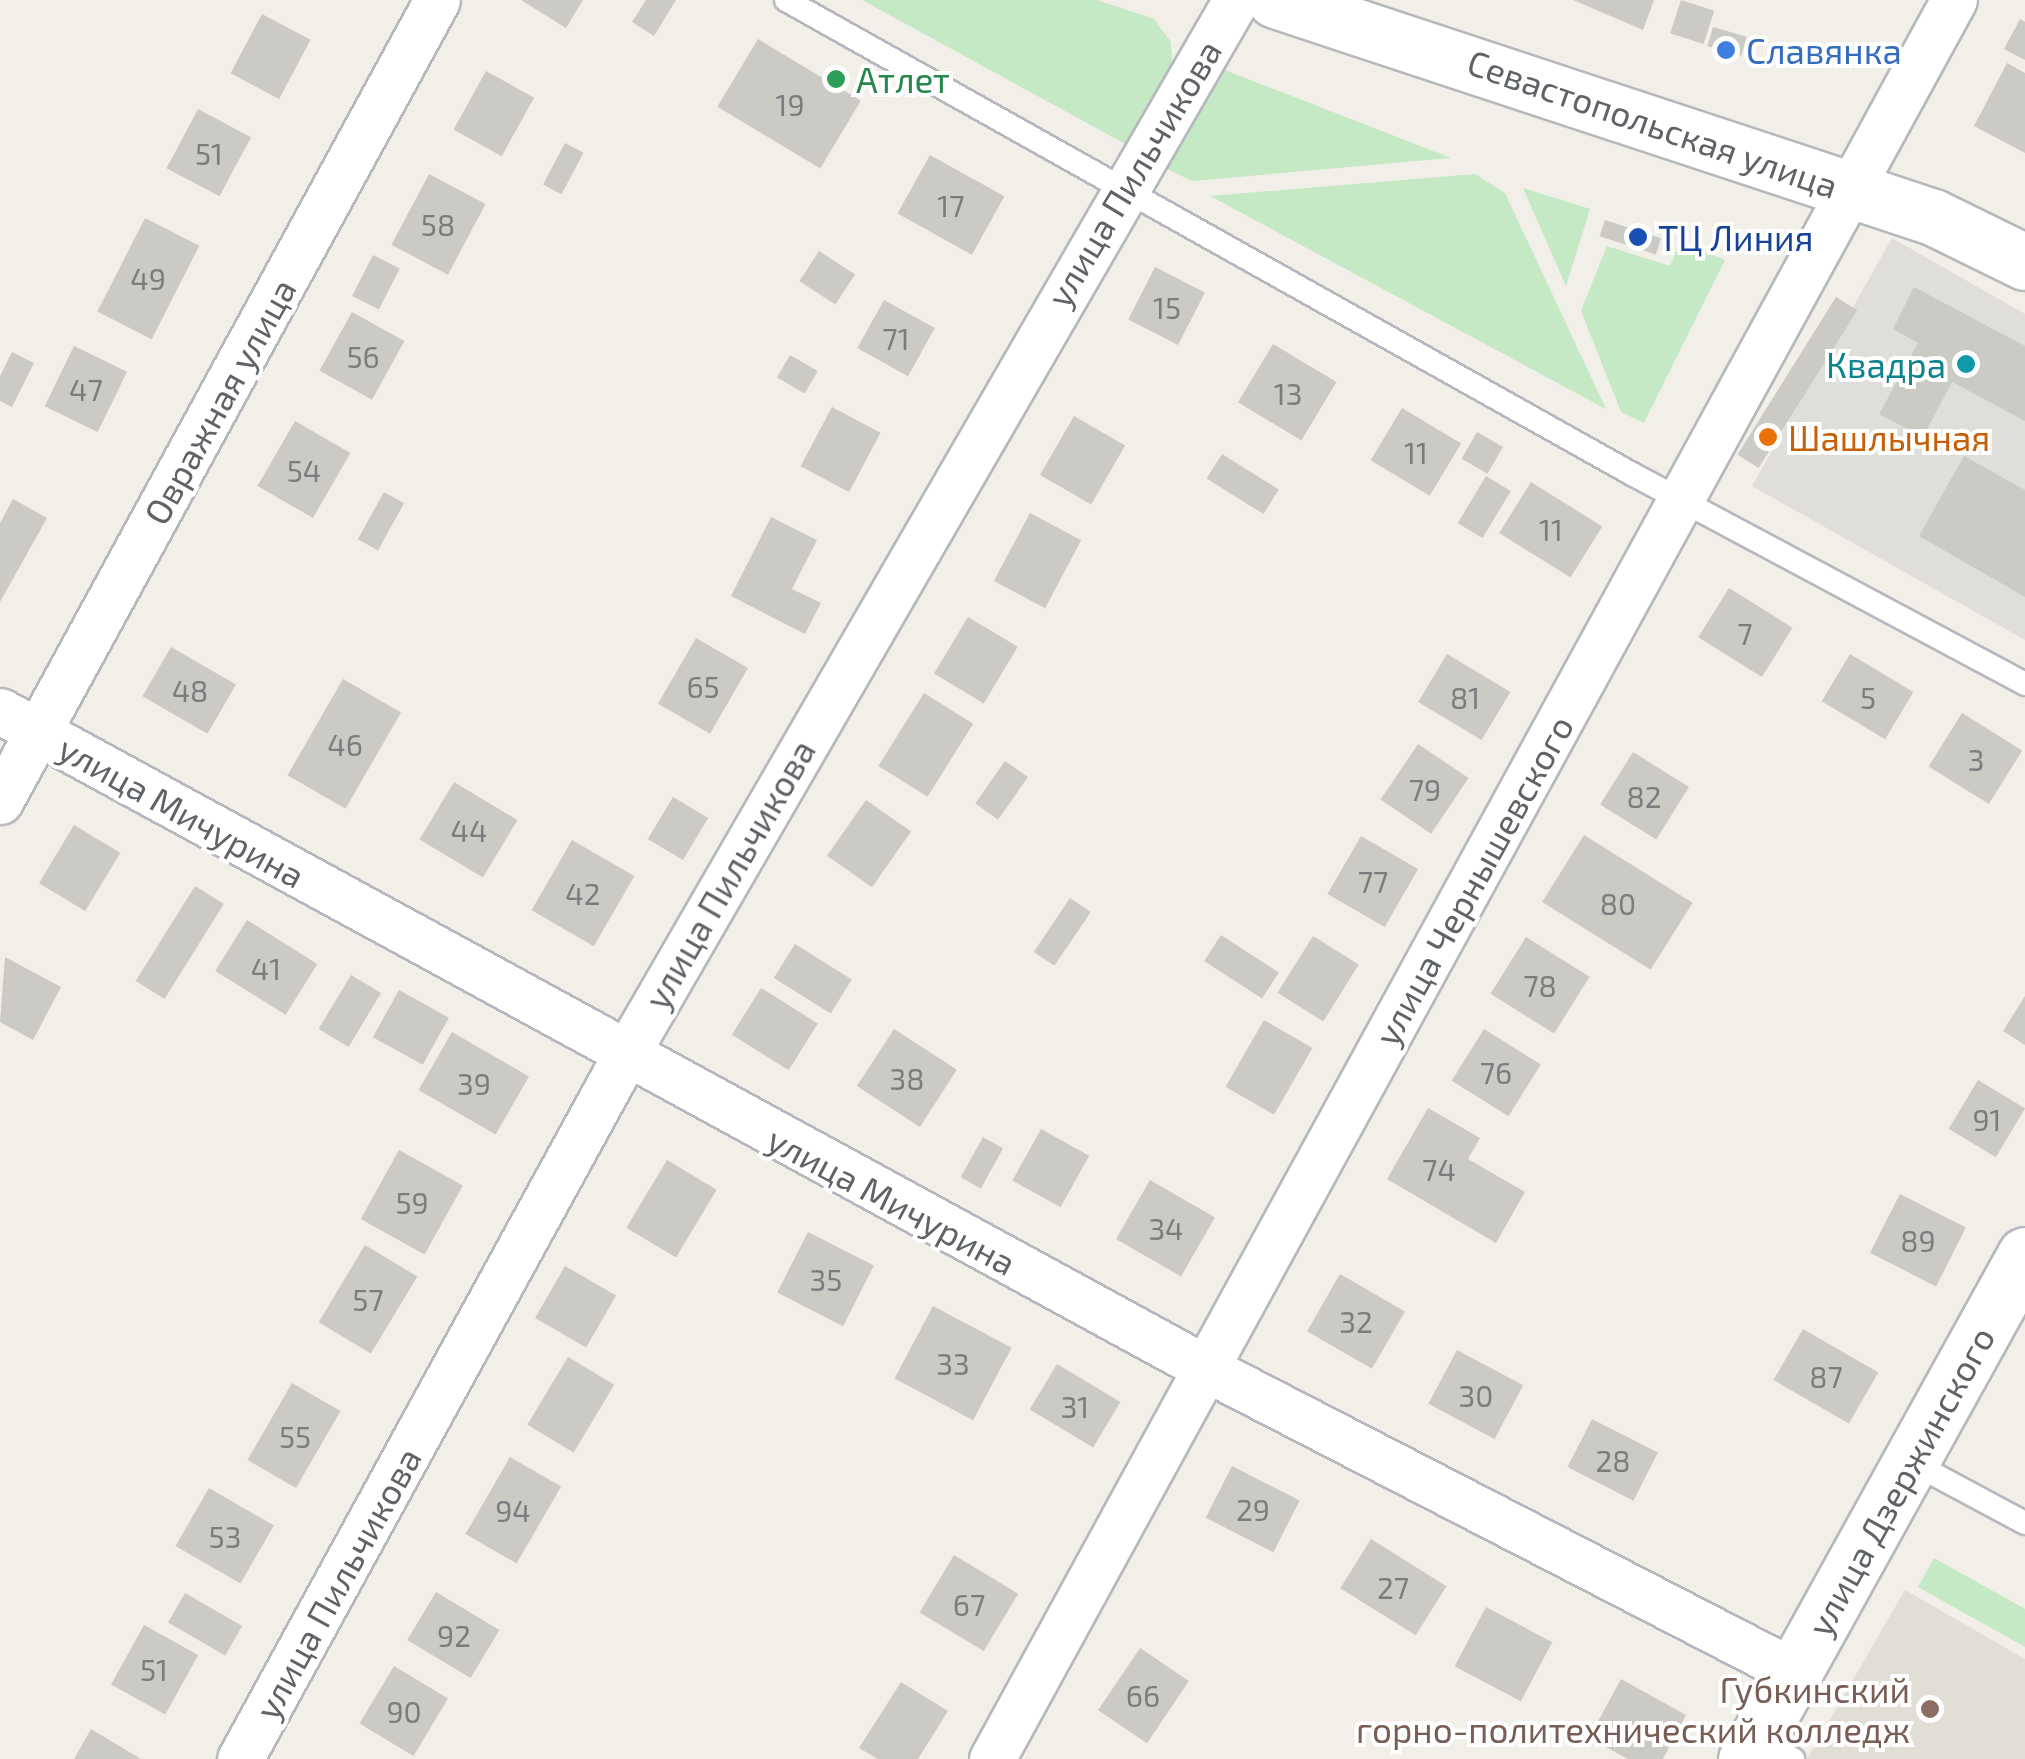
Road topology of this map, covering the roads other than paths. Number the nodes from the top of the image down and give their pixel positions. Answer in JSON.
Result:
{"nodes":[{"id":1,"x":437,"y":0,"type":"edge"},
{"id":2,"x":786,"y":0,"type":"edge"},
{"id":3,"x":1236,"y":0,"type":"edge"},
{"id":4,"x":1275,"y":0,"type":"edge"},
{"id":5,"x":1954,"y":0,"type":"edge"},
{"id":6,"x":1122,"y":188,"type":"junction"},
{"id":7,"x":1851,"y":190,"type":"junction"},
{"id":8,"x":2025,"y":262,"type":"edge"},
{"id":9,"x":1683,"y":496,"type":"junction"},
{"id":10,"x":2025,"y":684,"type":"edge"},
{"id":11,"x":18,"y":721,"type":"edge"},
{"id":12,"x":0,"y":801,"type":"edge"},
{"id":13,"x":625,"y":1056,"type":"junction"},
{"id":14,"x":2025,"y":1255,"type":"edge"},
{"id":15,"x":1208,"y":1370,"type":"junction"},
{"id":16,"x":1911,"y":1462,"type":"junction"},
{"id":17,"x":2025,"y":1523,"type":"edge"},
{"id":18,"x":1794,"y":1672,"type":"junction"},
{"id":19,"x":1765,"y":1752,"type":"edge"},
{"id":20,"x":240,"y":1759,"type":"edge"},
{"id":21,"x":992,"y":1759,"type":"edge"}],
"edges":[{"from":1,"to":11,"type":"street","name":"Овражная улица"},
{"from":2,"to":6,"type":"lane"},
{"from":3,"to":6,"type":"street","name":"улица Пильчикова"},
{"from":4,"to":7,"type":"main road","name":"Севастопольская улица"},
{"from":5,"to":7,"type":"street","name":"улица Чернышевского"},
{"from":6,"to":9,"type":"lane"},
{"from":6,"to":13,"type":"street","name":"улица Пильчикова"},
{"from":7,"to":8,"type":"main road","name":"Севастопольская улица"},
{"from":7,"to":9,"type":"street","name":"улица Чернышевского"},
{"from":9,"to":10,"type":"lane"},
{"from":9,"to":15,"type":"street","name":"улица Чернышевского"},
{"from":11,"to":12,"type":"street","name":"Овражная улица"},
{"from":11,"to":13,"type":"street","name":"улица Мичурина"},
{"from":13,"to":15,"type":"street","name":"улица Мичурина"},
{"from":13,"to":20,"type":"street","name":"улица Пильчикова"},
{"from":14,"to":16,"type":"main road","name":"улица Дзержинского"},
{"from":15,"to":18,"type":"street","name":"улица Мичурина"},
{"from":15,"to":21,"type":"street","name":"улица Чернышевского"},
{"from":16,"to":17,"type":"lane"},
{"from":16,"to":18,"type":"main road","name":"улица Дзержинского"},
{"from":18,"to":19,"type":"main road","name":"улица Дзержинского"}]}
